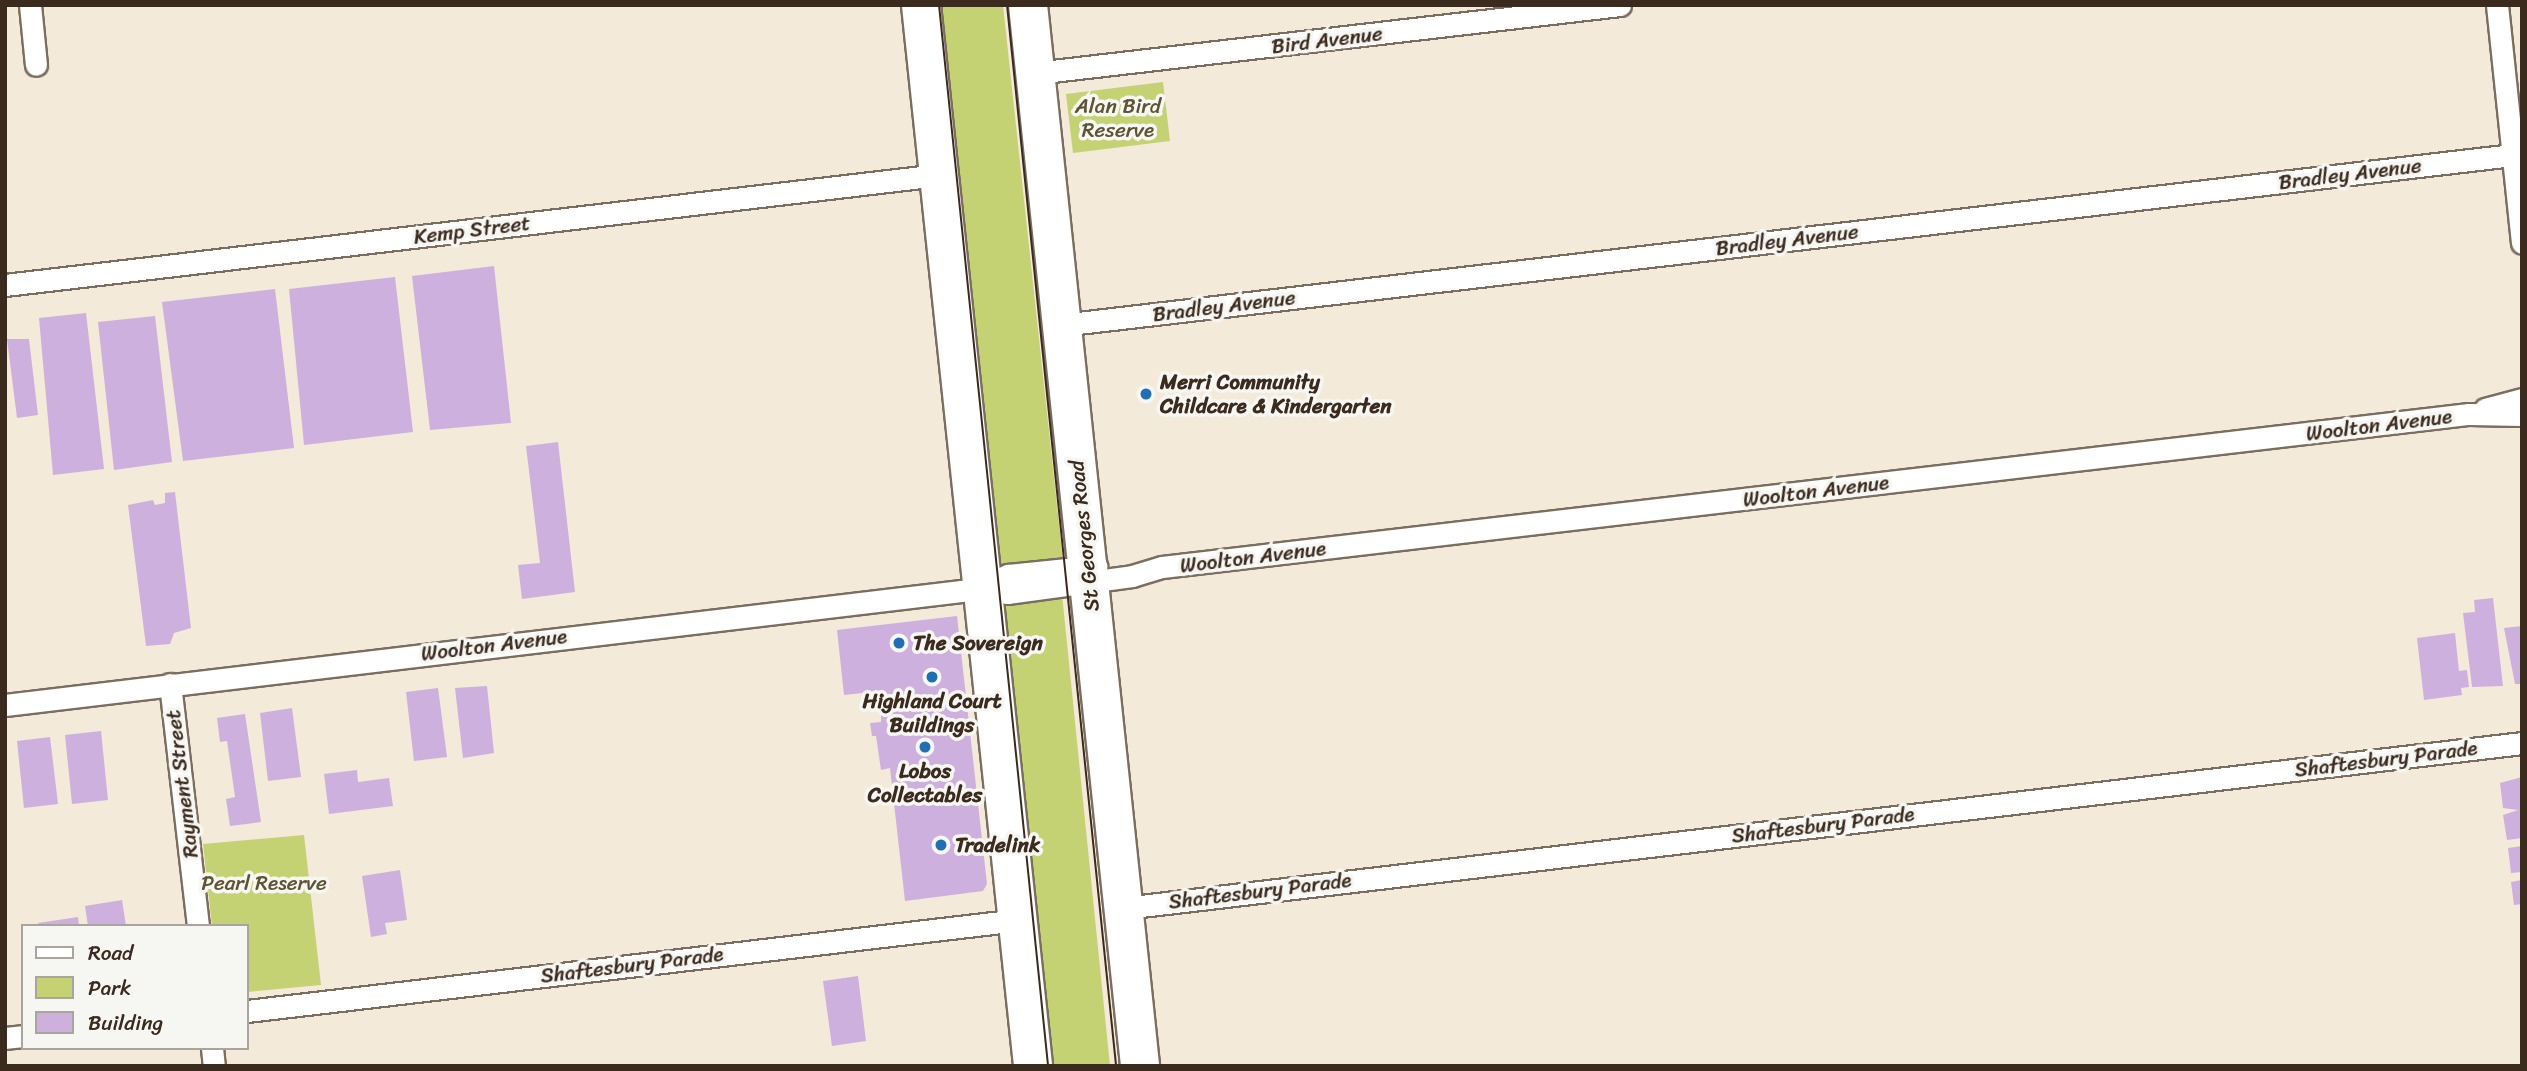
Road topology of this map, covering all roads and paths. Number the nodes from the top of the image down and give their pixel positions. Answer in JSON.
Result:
{"nodes":[{"id":1,"x":30,"y":5,"type":"edge"},
{"id":2,"x":921,"y":5,"type":"edge"},
{"id":3,"x":1028,"y":5,"type":"edge"},
{"id":4,"x":1620,"y":5,"type":"edge"},
{"id":5,"x":2497,"y":5,"type":"edge"},
{"id":6,"x":36,"y":65,"type":"dead end"},
{"id":7,"x":1035,"y":73,"type":"junction"},
{"id":8,"x":2512,"y":155,"type":"junction"},
{"id":9,"x":939,"y":175,"type":"junction"},
{"id":10,"x":2522,"y":243,"type":"edge"},
{"id":11,"x":5,"y":285,"type":"edge"},
{"id":12,"x":1061,"y":325,"type":"junction"},
{"id":13,"x":2522,"y":399,"type":"edge"},
{"id":14,"x":2469,"y":414,"type":"junction"},
{"id":15,"x":2522,"y":415,"type":"edge"},
{"id":16,"x":1088,"y":574,"type":"junction"},
{"id":17,"x":983,"y":587,"type":"junction"},
{"id":18,"x":170,"y":684,"type":"junction"},
{"id":19,"x":5,"y":705,"type":"edge"},
{"id":20,"x":2522,"y":743,"type":"edge"},
{"id":21,"x":1124,"y":908,"type":"junction"},
{"id":22,"x":1018,"y":920,"type":"junction"},
{"id":23,"x":198,"y":924,"type":"edge"},
{"id":24,"x":248,"y":1011,"type":"edge"},
{"id":25,"x":1033,"y":1066,"type":"edge"},
{"id":26,"x":1140,"y":1066,"type":"edge"}],
"edges":[{"from":1,"to":6,"type":"street"},
{"from":2,"to":9,"type":"highway"},
{"from":3,"to":7,"type":"highway","name":"St Georges Road"},
{"from":4,"to":7,"type":"street","name":"Bird Avenue"},
{"from":5,"to":8,"type":"street"},
{"from":7,"to":12,"type":"highway","name":"St Georges Road"},
{"from":8,"to":10,"type":"street"},
{"from":8,"to":12,"type":"street","name":"Bradley Avenue"},
{"from":9,"to":11,"type":"street","name":"Kemp Street"},
{"from":9,"to":17,"type":"highway"},
{"from":12,"to":16,"type":"highway","name":"St Georges Road"},
{"from":13,"to":14,"type":"street","name":"Woolton Avenue"},
{"from":14,"to":15,"type":"street","name":"Woolton Avenue"},
{"from":14,"to":16,"type":"street","name":"Woolton Avenue"},
{"from":16,"to":17,"type":"street","name":"Woolton Avenue"},
{"from":16,"to":21,"type":"highway","name":"St Georges Road"},
{"from":17,"to":18,"type":"street","name":"Woolton Avenue"},
{"from":17,"to":22,"type":"highway"},
{"from":18,"to":19,"type":"street","name":"Woolton Avenue"},
{"from":18,"to":23,"type":"street","name":"Rayment Street"},
{"from":20,"to":21,"type":"street","name":"Shaftesbury Parade"},
{"from":21,"to":26,"type":"highway","name":"St Georges Road"},
{"from":22,"to":24,"type":"street","name":"Shaftesbury Parade"},
{"from":22,"to":25,"type":"highway"}]}
